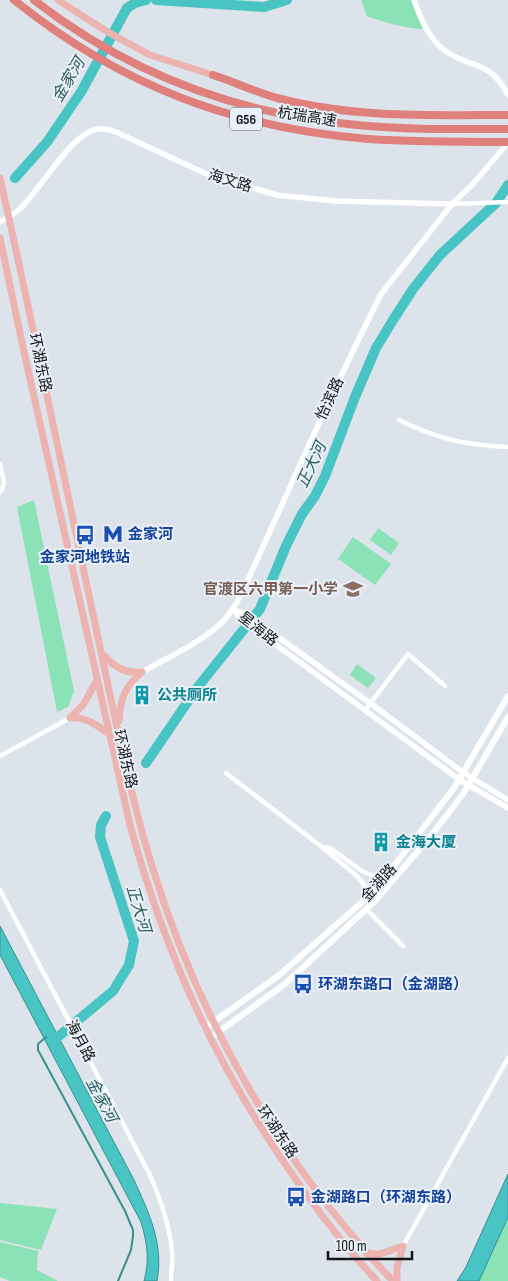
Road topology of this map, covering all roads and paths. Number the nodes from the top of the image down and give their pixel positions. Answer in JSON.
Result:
{"nodes":[{"id":1,"x":14,"y":0,"type":"edge"},
{"id":2,"x":34,"y":0,"type":"edge"},
{"id":3,"x":58,"y":0,"type":"edge"},
{"id":4,"x":414,"y":0,"type":"edge"},
{"id":5,"x":212,"y":75,"type":"joint"},
{"id":6,"x":508,"y":95,"type":"edge"},
{"id":7,"x":508,"y":114,"type":"edge"},
{"id":8,"x":508,"y":129,"type":"edge"},
{"id":9,"x":508,"y":143,"type":"edge"},
{"id":10,"x":0,"y":178,"type":"edge"},
{"id":11,"x":508,"y":202,"type":"edge"},
{"id":12,"x":452,"y":204,"type":"junction"},
{"id":13,"x":8,"y":217,"type":"junction"},
{"id":14,"x":0,"y":222,"type":"edge"},
{"id":15,"x":0,"y":238,"type":"edge"},
{"id":16,"x":399,"y":420,"type":"dead end"},
{"id":17,"x":508,"y":447,"type":"edge"},
{"id":18,"x":0,"y":467,"type":"edge"},
{"id":19,"x":0,"y":492,"type":"edge"},
{"id":20,"x":233,"y":609,"type":"junction"},
{"id":21,"x":256,"y":626,"type":"junction"},
{"id":22,"x":101,"y":652,"type":"junction"},
{"id":23,"x":142,"y":672,"type":"junction"},
{"id":24,"x":97,"y":680,"type":"junction"},
{"id":25,"x":445,"y":686,"type":"dead end"},
{"id":26,"x":508,"y":696,"type":"edge"},
{"id":27,"x":370,"y":703,"type":"junction"},
{"id":28,"x":366,"y":709,"type":"junction"},
{"id":29,"x":70,"y":718,"type":"junction"},
{"id":30,"x":508,"y":718,"type":"edge"},
{"id":31,"x":118,"y":729,"type":"junction"},
{"id":32,"x":108,"y":733,"type":"junction"},
{"id":33,"x":0,"y":756,"type":"edge"},
{"id":34,"x":226,"y":773,"type":"dead end"},
{"id":35,"x":464,"y":773,"type":"junction"},
{"id":36,"x":472,"y":778,"type":"junction"},
{"id":37,"x":460,"y":780,"type":"junction"},
{"id":38,"x":468,"y":784,"type":"junction"},
{"id":39,"x":508,"y":800,"type":"edge"},
{"id":40,"x":508,"y":808,"type":"edge"},
{"id":41,"x":322,"y":847,"type":"junction"},
{"id":42,"x":383,"y":880,"type":"junction"},
{"id":43,"x":0,"y":890,"type":"edge"},
{"id":44,"x":371,"y":894,"type":"junction"},
{"id":45,"x":366,"y":909,"type":"junction"},
{"id":46,"x":403,"y":946,"type":"dead end"},
{"id":47,"x":214,"y":1022,"type":"junction"},
{"id":48,"x":205,"y":1028,"type":"junction"},
{"id":49,"x":219,"y":1031,"type":"junction"},
{"id":50,"x":210,"y":1038,"type":"junction"},
{"id":51,"x":508,"y":1058,"type":"edge"},
{"id":52,"x":403,"y":1246,"type":"junction"},
{"id":53,"x":367,"y":1254,"type":"junction"},
{"id":54,"x":171,"y":1281,"type":"edge"},
{"id":55,"x":377,"y":1281,"type":"edge"},
{"id":56,"x":393,"y":1281,"type":"edge"},
{"id":57,"x":397,"y":1281,"type":"edge"}],
"edges":[{"from":1,"to":9,"type":"highway","name":"杭瑞高速","number":"G56"},
{"from":2,"to":8,"type":"highway","name":"杭瑞高速","number":"G56"},
{"from":3,"to":5,"type":"main road"},
{"from":4,"to":6,"type":"street"},
{"from":5,"to":7,"type":"highway"},
{"from":9,"to":12,"type":"street","name":"怡滨路"},
{"from":10,"to":13,"type":"main road","name":"环湖东路"},
{"from":11,"to":12,"type":"street","name":"海文路"},
{"from":12,"to":13,"type":"street","name":"海文路"},
{"from":12,"to":20,"type":"street","name":"怡滨路"},
{"from":13,"to":14,"type":"street","name":"海文路"},
{"from":13,"to":22,"type":"main road","name":"环湖东路"},
{"from":15,"to":24,"type":"main road","name":"环湖东路"},
{"from":16,"to":17,"type":"street"},
{"from":18,"to":19,"type":"street"},
{"from":20,"to":21,"type":"street","name":"星海路"},
{"from":20,"to":23,"type":"street","name":"怡滨路"},
{"from":21,"to":27,"type":"street","name":"星海路"},
{"from":21,"to":28,"type":"street","name":"星海路"},
{"from":22,"to":23,"type":"main road"},
{"from":22,"to":31,"type":"main road","name":"环湖东路"},
{"from":23,"to":31,"type":"main road"},
{"from":24,"to":29,"type":"main road"},
{"from":24,"to":32,"type":"main road","name":"环湖东路"},
{"from":25,"to":27,"type":"street"},
{"from":26,"to":35,"type":"main road","name":"金湖路"},
{"from":27,"to":28,"type":"street"},
{"from":27,"to":35,"type":"street","name":"星海路"},
{"from":28,"to":37,"type":"street","name":"星海路"},
{"from":29,"to":32,"type":"main road"},
{"from":29,"to":33,"type":"street"},
{"from":30,"to":36,"type":"main road","name":"金湖路"},
{"from":31,"to":47,"type":"main road","name":"环湖东路"},
{"from":32,"to":48,"type":"main road","name":"环湖东路"},
{"from":34,"to":41,"type":"street"},
{"from":35,"to":36,"type":"street","name":"星海路"},
{"from":35,"to":37,"type":"main road","name":"金湖路"},
{"from":36,"to":38,"type":"main road","name":"金湖路"},
{"from":36,"to":39,"type":"street","name":"星海路"},
{"from":37,"to":38,"type":"street","name":"星海路"},
{"from":37,"to":42,"type":"main road","name":"金湖路"},
{"from":38,"to":40,"type":"street","name":"星海路"},
{"from":38,"to":45,"type":"main road","name":"金湖路"},
{"from":41,"to":42,"type":"street"},
{"from":41,"to":44,"type":"street"},
{"from":42,"to":44,"type":"main road","name":"金湖路"},
{"from":43,"to":54,"type":"street","name":"海月路"},
{"from":44,"to":47,"type":"main road","name":"金湖路"},
{"from":45,"to":46,"type":"street"},
{"from":45,"to":49,"type":"main road","name":"金湖路"},
{"from":47,"to":48,"type":"main road","name":"金湖路"},
{"from":47,"to":49,"type":"main road","name":"环湖东路"},
{"from":48,"to":50,"type":"main road","name":"环湖东路"},
{"from":49,"to":50,"type":"main road","name":"金湖路"},
{"from":49,"to":53,"type":"main road","name":"环湖东路"},
{"from":50,"to":55,"type":"main road","name":"环湖东路"},
{"from":51,"to":52,"type":"street"},
{"from":52,"to":53,"type":"main road"},
{"from":52,"to":57,"type":"main road"},
{"from":53,"to":56,"type":"main road","name":"环湖东路"}]}
